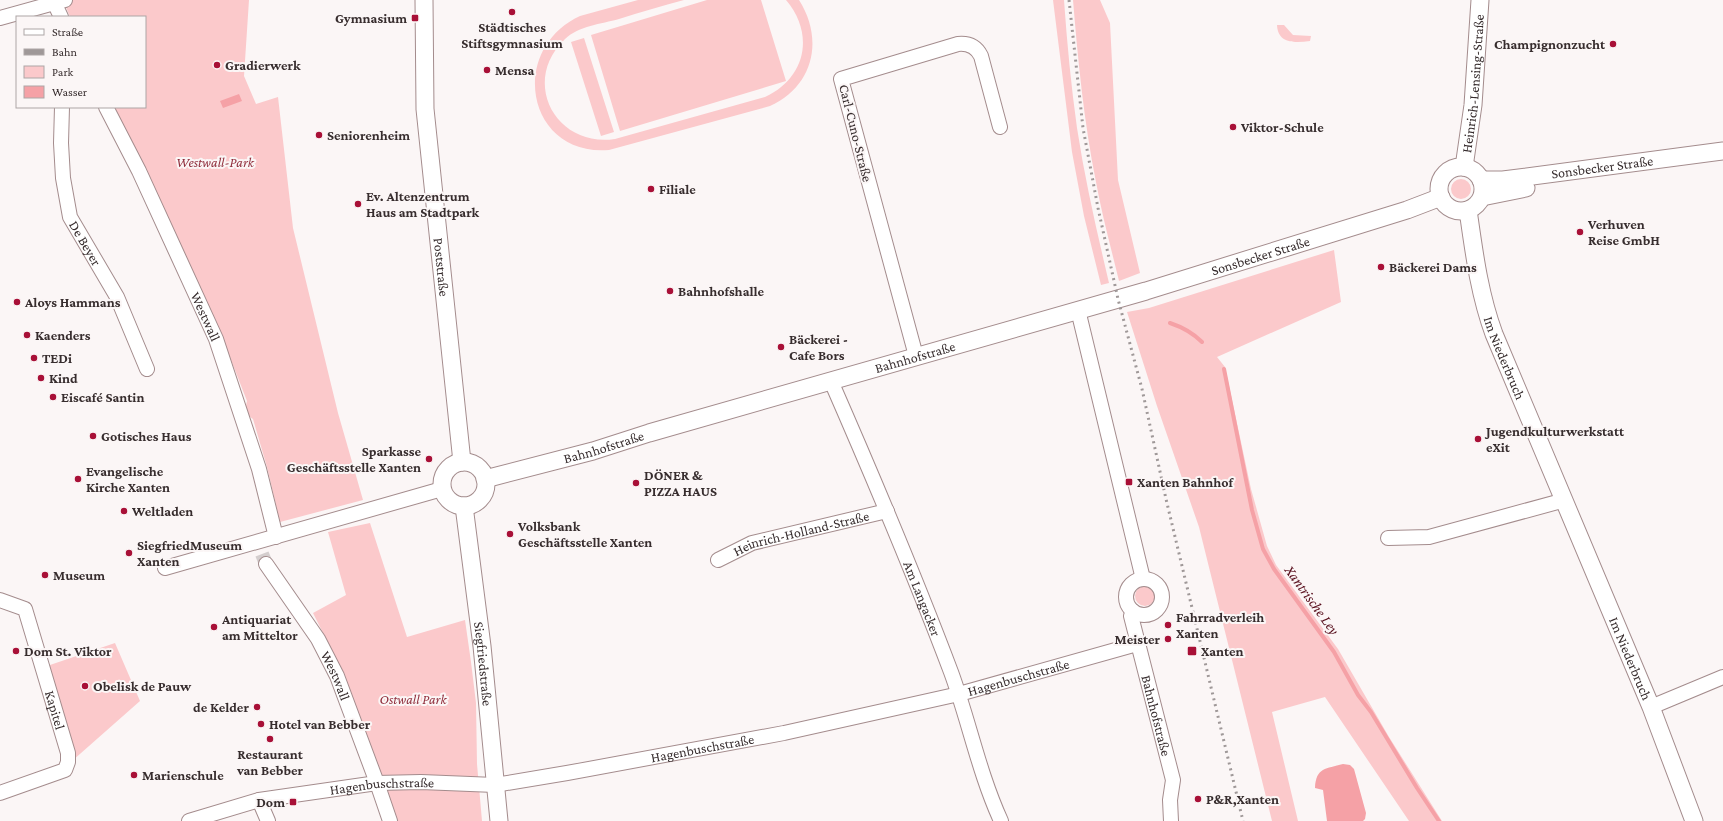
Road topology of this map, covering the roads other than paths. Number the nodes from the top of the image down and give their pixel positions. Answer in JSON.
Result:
{"nodes":[{"id":1,"x":424,"y":0,"type":"edge"},
{"id":2,"x":1480,"y":0,"type":"edge"},
{"id":3,"x":58,"y":1,"type":"edge"},
{"id":4,"x":61,"y":16,"type":"edge"},
{"id":5,"x":0,"y":18,"type":"edge"},
{"id":6,"x":62,"y":108,"type":"edge"},
{"id":7,"x":107,"y":108,"type":"edge"},
{"id":8,"x":1000,"y":127,"type":"dead end"},
{"id":9,"x":1723,"y":150,"type":"edge"},
{"id":10,"x":1723,"y":162,"type":"edge"},
{"id":11,"x":1464,"y":167,"type":"junction"},
{"id":12,"x":1481,"y":180,"type":"junction"},
{"id":13,"x":1441,"y":197,"type":"junction"},
{"id":14,"x":1482,"y":197,"type":"junction"},
{"id":15,"x":1468,"y":210,"type":"junction"},
{"id":16,"x":1078,"y":310,"type":"junction"},
{"id":17,"x":916,"y":356,"type":"junction"},
{"id":18,"x":147,"y":370,"type":"dead end"},
{"id":19,"x":831,"y":381,"type":"junction"},
{"id":20,"x":462,"y":462,"type":"junction"},
{"id":21,"x":485,"y":479,"type":"junction"},
{"id":22,"x":442,"y":489,"type":"junction"},
{"id":23,"x":1565,"y":500,"type":"junction"},
{"id":24,"x":464,"y":506,"type":"junction"},
{"id":25,"x":887,"y":511,"type":"junction"},
{"id":26,"x":276,"y":538,"type":"junction"},
{"id":27,"x":1388,"y":538,"type":"dead end"},
{"id":28,"x":262,"y":554,"type":"junction"},
{"id":29,"x":718,"y":560,"type":"dead end"},
{"id":30,"x":165,"y":568,"type":"dead end"},
{"id":31,"x":1143,"y":579,"type":"junction"},
{"id":32,"x":0,"y":600,"type":"edge"},
{"id":33,"x":1133,"y":611,"type":"junction"},
{"id":34,"x":1137,"y":644,"type":"junction"},
{"id":35,"x":1723,"y":677,"type":"edge"},
{"id":36,"x":959,"y":694,"type":"junction"},
{"id":37,"x":1651,"y":707,"type":"junction"},
{"id":38,"x":377,"y":782,"type":"junction"},
{"id":39,"x":495,"y":785,"type":"junction"},
{"id":40,"x":0,"y":793,"type":"edge"},
{"id":41,"x":259,"y":800,"type":"junction"},
{"id":42,"x":189,"y":821,"type":"edge"},
{"id":43,"x":268,"y":821,"type":"edge"},
{"id":44,"x":390,"y":821,"type":"edge"},
{"id":45,"x":499,"y":821,"type":"edge"},
{"id":46,"x":1001,"y":821,"type":"edge"},
{"id":47,"x":1171,"y":821,"type":"edge"},
{"id":48,"x":1694,"y":821,"type":"edge"}],
"edges":[{"from":1,"to":20,"type":"street","name":"Poststraße"},
{"from":2,"to":11,"type":"street","name":"Heinrich-Lensing-Straße"},
{"from":3,"to":4,"type":"street"},
{"from":3,"to":5,"type":"street"},
{"from":6,"to":18,"type":"street","name":"De Beyer"},
{"from":7,"to":26,"type":"street","name":"Westwall"},
{"from":8,"to":17,"type":"street","name":"Carl-Cuno-Straße"},
{"from":9,"to":12,"type":"street","name":"Sonsbecker Straße"},
{"from":10,"to":14,"type":"street","name":"Sonsbecker Straße"},
{"from":11,"to":12,"type":"street"},
{"from":11,"to":13,"type":"street"},
{"from":12,"to":14,"type":"street"},
{"from":13,"to":15,"type":"street"},
{"from":13,"to":16,"type":"street","name":"Sonsbecker Straße"},
{"from":14,"to":15,"type":"street"},
{"from":15,"to":23,"type":"street","name":"Im Niederbruch"},
{"from":16,"to":17,"type":"street","name":"Bahnhofstraße"},
{"from":16,"to":31,"type":"street"},
{"from":17,"to":19,"type":"street","name":"Bahnhofstraße"},
{"from":19,"to":21,"type":"street","name":"Bahnhofstraße"},
{"from":19,"to":25,"type":"street","name":"Am Langacker"},
{"from":20,"to":21,"type":"street"},
{"from":20,"to":22,"type":"street"},
{"from":21,"to":24,"type":"street"},
{"from":22,"to":24,"type":"street"},
{"from":22,"to":26,"type":"street"},
{"from":23,"to":27,"type":"street"},
{"from":23,"to":37,"type":"street","name":"Im Niederbruch"},
{"from":24,"to":39,"type":"street","name":"Siegfriedstraße"},
{"from":25,"to":29,"type":"street","name":"Heinrich-Holland-Straße"},
{"from":25,"to":36,"type":"street","name":"Am Langacker"},
{"from":26,"to":28,"type":"street"},
{"from":28,"to":30,"type":"street"},
{"from":28,"to":38,"type":"street","name":"Westwall"},
{"from":31,"to":33,"type":"street","name":"Bahnhofstraße"},
{"from":31,"to":33,"type":"street"},
{"from":32,"to":40,"type":"street","name":"Kapitel"},
{"from":33,"to":34,"type":"street","name":"Bahnhofstraße"},
{"from":34,"to":36,"type":"street","name":"Hagenbuschstraße"},
{"from":34,"to":47,"type":"street","name":"Bahnhofstraße"},
{"from":35,"to":37,"type":"street","name":"Im Niederbruch"},
{"from":36,"to":39,"type":"street","name":"Hagenbuschstraße"},
{"from":36,"to":46,"type":"street","name":"Am Langacker"},
{"from":37,"to":48,"type":"street","name":"Im Niederbruch"},
{"from":38,"to":39,"type":"street","name":"Hagenbuschstraße"},
{"from":38,"to":41,"type":"street","name":"Hagenbuschstraße"},
{"from":38,"to":44,"type":"street","name":"Westwall"},
{"from":39,"to":45,"type":"street","name":"Siegfriedstraße"},
{"from":41,"to":42,"type":"street","name":"Hagenbuschstraße"},
{"from":41,"to":43,"type":"street"}]}
